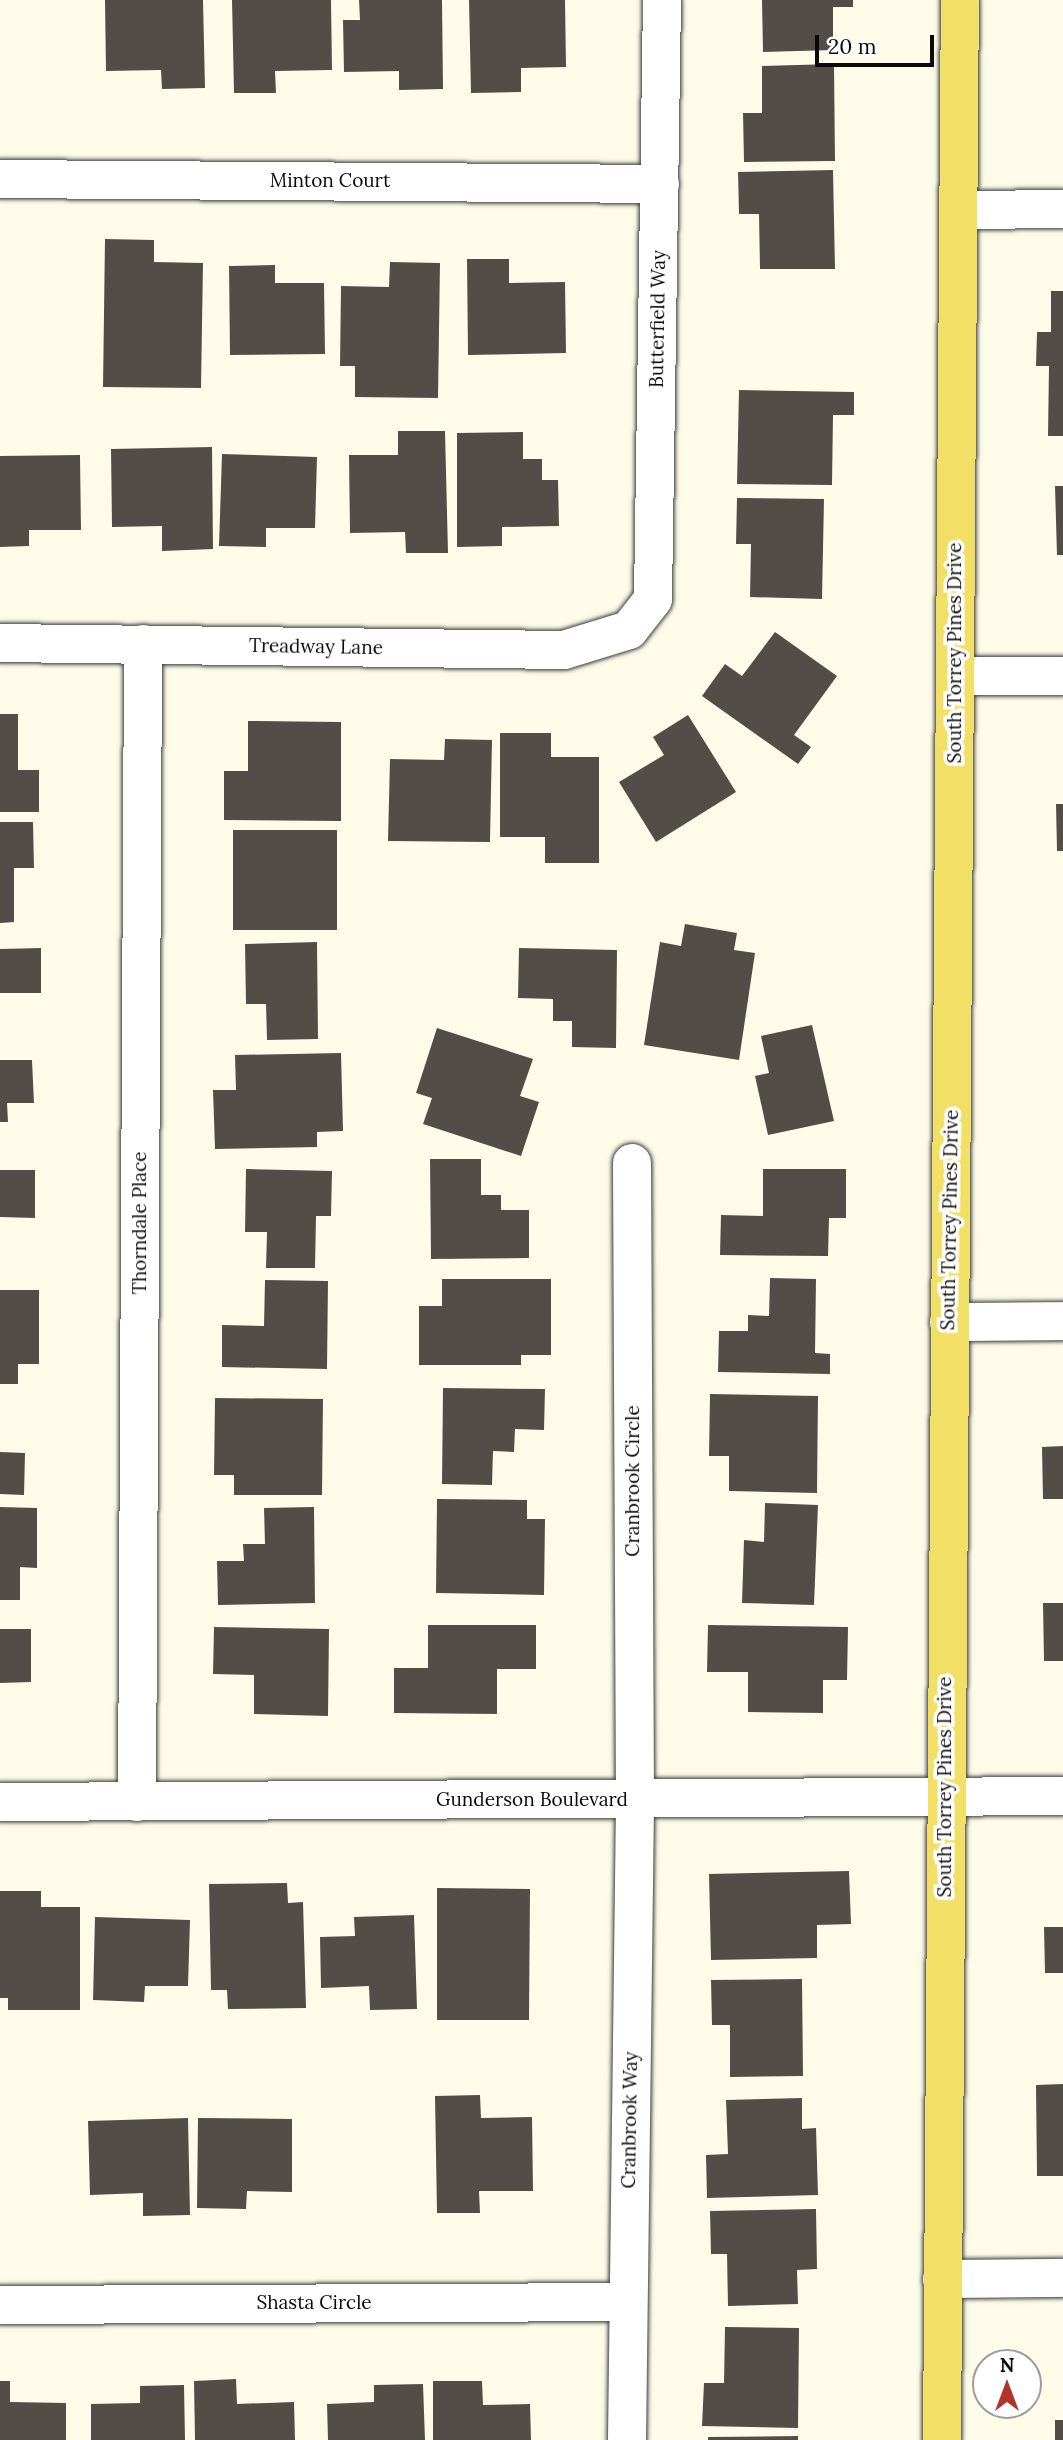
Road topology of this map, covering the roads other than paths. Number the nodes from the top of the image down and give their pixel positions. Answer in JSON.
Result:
{"nodes":[{"id":1,"x":663,"y":0,"type":"edge"},
{"id":2,"x":960,"y":0,"type":"edge"},
{"id":3,"x":0,"y":179,"type":"edge"},
{"id":4,"x":660,"y":184,"type":"junction"},
{"id":5,"x":1063,"y":209,"type":"edge"},
{"id":6,"x":958,"y":210,"type":"junction"},
{"id":7,"x":629,"y":630,"type":"joint"},
{"id":8,"x":0,"y":643,"type":"edge"},
{"id":9,"x":144,"y":644,"type":"junction"},
{"id":10,"x":956,"y":676,"type":"junction"},
{"id":11,"x":1063,"y":676,"type":"edge"},
{"id":12,"x":632,"y":1163,"type":"dead end"},
{"id":13,"x":1063,"y":1321,"type":"edge"},
{"id":14,"x":949,"y":1322,"type":"junction"},
{"id":15,"x":945,"y":1796,"type":"junction"},
{"id":16,"x":1063,"y":1796,"type":"edge"},
{"id":17,"x":635,"y":1799,"type":"junction"},
{"id":18,"x":0,"y":1802,"type":"edge"},
{"id":19,"x":137,"y":1802,"type":"junction"},
{"id":20,"x":1063,"y":2278,"type":"edge"},
{"id":21,"x":942,"y":2279,"type":"junction"},
{"id":22,"x":628,"y":2302,"type":"junction"},
{"id":23,"x":0,"y":2305,"type":"edge"},
{"id":24,"x":626,"y":2440,"type":"edge"},
{"id":25,"x":942,"y":2440,"type":"edge"}],
"edges":[{"from":1,"to":4,"type":"street","name":"Butterfield Way"},
{"from":2,"to":6,"type":"main road","name":"South Torrey Pines Drive"},
{"from":3,"to":4,"type":"street","name":"Minton Court"},
{"from":4,"to":7,"type":"street","name":"Butterfield Way"},
{"from":5,"to":6,"type":"street"},
{"from":6,"to":10,"type":"main road","name":"South Torrey Pines Drive"},
{"from":7,"to":9,"type":"street","name":"Treadway Lane"},
{"from":8,"to":9,"type":"street","name":"Treadway Lane"},
{"from":9,"to":19,"type":"street","name":"Thorndale Place"},
{"from":10,"to":11,"type":"street"},
{"from":10,"to":14,"type":"main road","name":"South Torrey Pines Drive"},
{"from":12,"to":17,"type":"street","name":"Cranbrook Circle"},
{"from":13,"to":14,"type":"street"},
{"from":14,"to":15,"type":"main road","name":"South Torrey Pines Drive"},
{"from":15,"to":16,"type":"street","name":"Gunderson Boulevard"},
{"from":15,"to":17,"type":"street","name":"Gunderson Boulevard"},
{"from":15,"to":21,"type":"main road","name":"South Torrey Pines Drive"},
{"from":17,"to":19,"type":"street","name":"Gunderson Boulevard"},
{"from":17,"to":22,"type":"street","name":"Cranbrook Way"},
{"from":18,"to":19,"type":"street","name":"Gunderson Boulevard"},
{"from":20,"to":21,"type":"street"},
{"from":21,"to":25,"type":"main road","name":"South Torrey Pines Drive"},
{"from":22,"to":23,"type":"street","name":"Shasta Circle"},
{"from":22,"to":24,"type":"street","name":"Cranbrook Way"}]}
